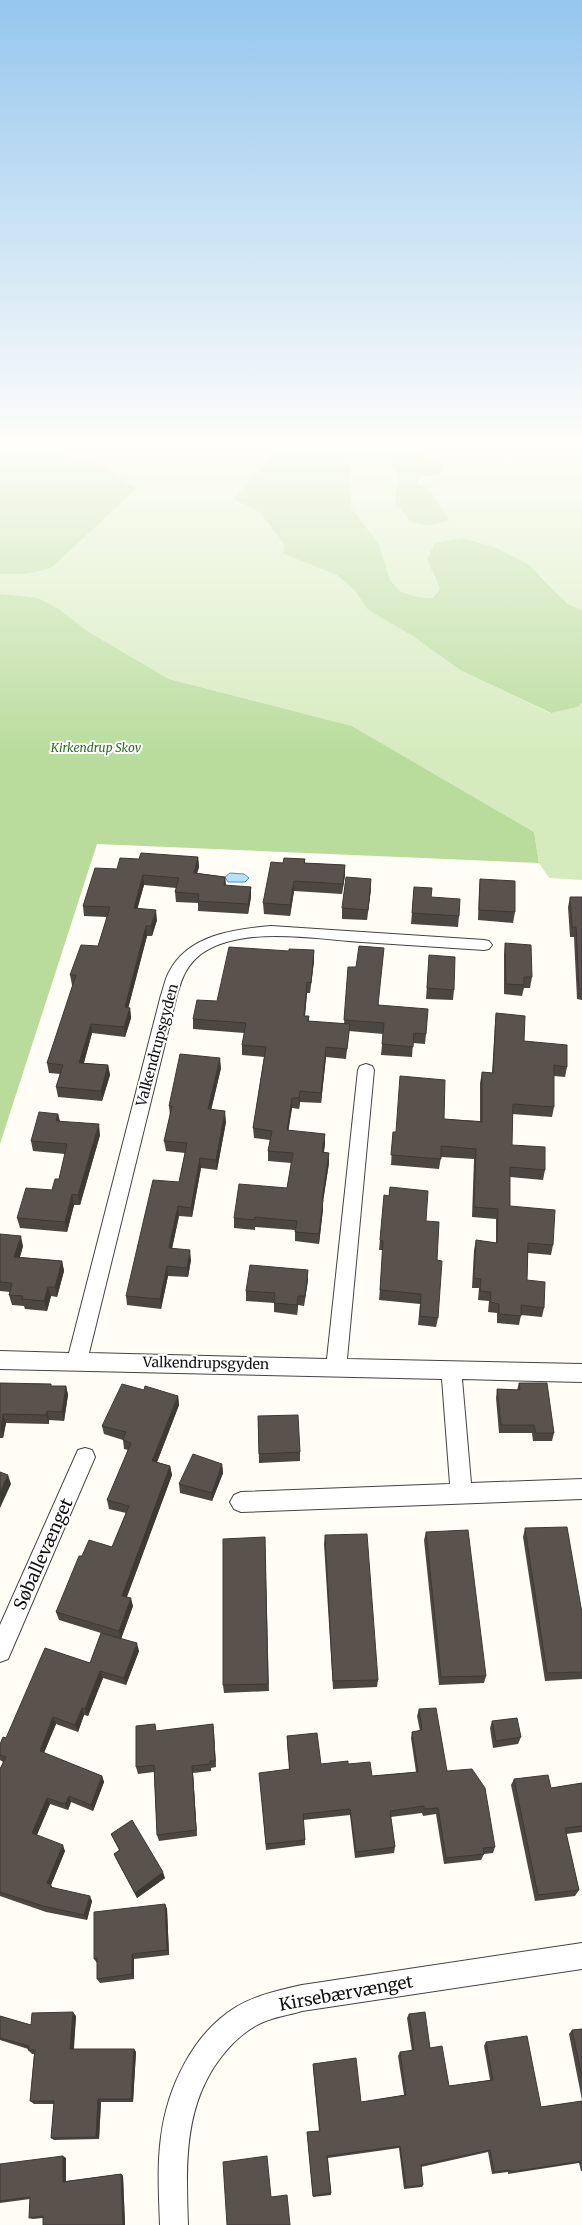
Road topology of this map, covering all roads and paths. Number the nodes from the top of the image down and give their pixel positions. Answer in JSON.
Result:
{"nodes":[{"id":1,"x":484,"y":946,"type":"dead end"},
{"id":2,"x":366,"y":1070,"type":"dead end"},
{"id":3,"x":0,"y":1360,"type":"edge"},
{"id":4,"x":77,"y":1361,"type":"junction"},
{"id":5,"x":336,"y":1366,"type":"junction"},
{"id":6,"x":450,"y":1369,"type":"junction"},
{"id":7,"x":582,"y":1373,"type":"edge"},
{"id":8,"x":85,"y":1457,"type":"dead end"},
{"id":9,"x":582,"y":1489,"type":"edge"},
{"id":10,"x":461,"y":1494,"type":"junction"},
{"id":11,"x":240,"y":1502,"type":"dead end"},
{"id":12,"x":0,"y":1652,"type":"edge"},
{"id":13,"x":582,"y":1956,"type":"edge"},
{"id":14,"x":174,"y":2225,"type":"edge"}],
"edges":[{"from":1,"to":4,"type":"street","name":"Valkendrupsgyden"},
{"from":2,"to":5,"type":"street"},
{"from":3,"to":4,"type":"street","name":"Valkendrupsgyden"},
{"from":4,"to":5,"type":"street","name":"Valkendrupsgyden"},
{"from":5,"to":6,"type":"street","name":"Valkendrupsgyden"},
{"from":6,"to":7,"type":"street","name":"Valkendrupsgyden"},
{"from":6,"to":10,"type":"street"},
{"from":8,"to":12,"type":"street","name":"Søballevænget"},
{"from":9,"to":10,"type":"street"},
{"from":10,"to":11,"type":"street"},
{"from":13,"to":14,"type":"street","name":"Kirsebærvænget"}]}
